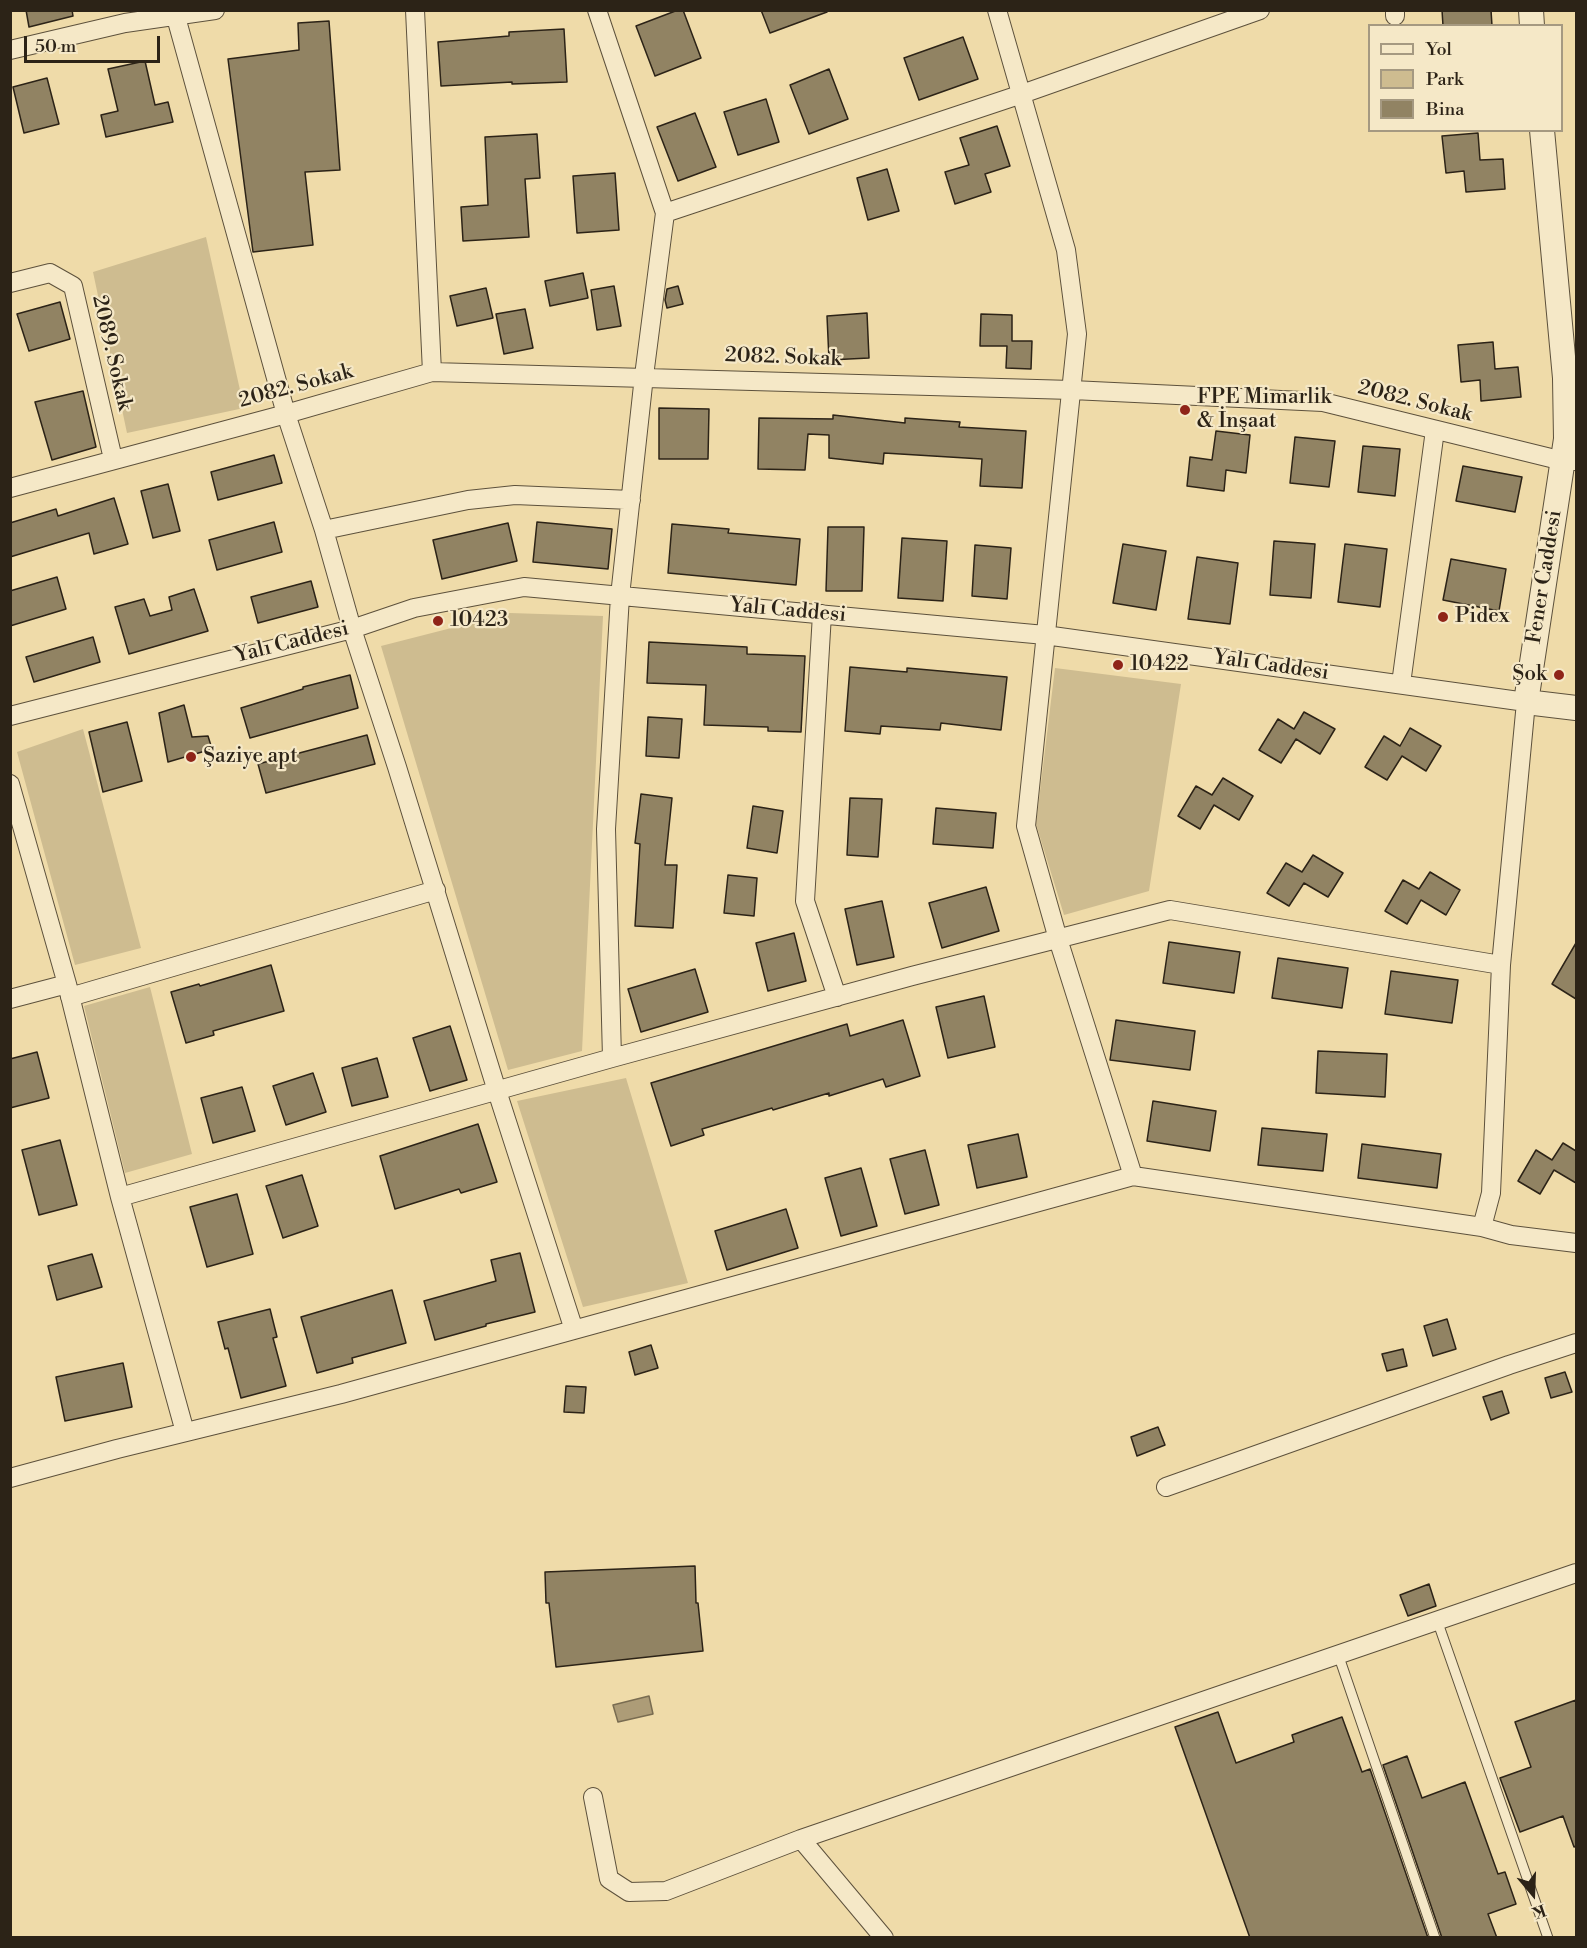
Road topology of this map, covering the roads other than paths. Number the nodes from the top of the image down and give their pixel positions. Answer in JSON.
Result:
{"nodes":[{"id":1,"x":215,"y":10,"type":"edge"},
{"id":2,"x":415,"y":10,"type":"edge"},
{"id":3,"x":597,"y":10,"type":"edge"},
{"id":4,"x":997,"y":10,"type":"edge"},
{"id":5,"x":1260,"y":10,"type":"edge"},
{"id":6,"x":175,"y":13,"type":"edge"},
{"id":7,"x":10,"y":50,"type":"edge"},
{"id":8,"x":1022,"y":94,"type":"junction"},
{"id":9,"x":1542,"y":132,"type":"edge"},
{"id":10,"x":665,"y":213,"type":"junction"},
{"id":11,"x":10,"y":283,"type":"edge"},
{"id":12,"x":432,"y":372,"type":"junction"},
{"id":13,"x":644,"y":376,"type":"junction"},
{"id":14,"x":1071,"y":390,"type":"junction"},
{"id":15,"x":286,"y":414,"type":"junction"},
{"id":16,"x":1435,"y":430,"type":"junction"},
{"id":17,"x":113,"y":459,"type":"junction"},
{"id":18,"x":1570,"y":461,"type":"edge"},
{"id":19,"x":10,"y":488,"type":"edge"},
{"id":20,"x":631,"y":500,"type":"junction"},
{"id":21,"x":324,"y":530,"type":"junction"},
{"id":22,"x":620,"y":596,"type":"junction"},
{"id":23,"x":822,"y":614,"type":"junction"},
{"id":24,"x":352,"y":629,"type":"junction"},
{"id":25,"x":1045,"y":635,"type":"junction"},
{"id":26,"x":1401,"y":684,"type":"junction"},
{"id":27,"x":1526,"y":702,"type":"junction"},
{"id":28,"x":1576,"y":708,"type":"edge"},
{"id":29,"x":10,"y":716,"type":"edge"},
{"id":30,"x":10,"y":784,"type":"edge"},
{"id":31,"x":436,"y":890,"type":"junction"},
{"id":32,"x":1058,"y":939,"type":"junction"},
{"id":33,"x":1501,"y":965,"type":"junction"},
{"id":34,"x":68,"y":991,"type":"junction"},
{"id":35,"x":837,"y":997,"type":"junction"},
{"id":36,"x":10,"y":999,"type":"edge"},
{"id":37,"x":612,"y":1058,"type":"junction"},
{"id":38,"x":497,"y":1091,"type":"junction"},
{"id":39,"x":1133,"y":1176,"type":"junction"},
{"id":40,"x":120,"y":1197,"type":"junction"},
{"id":41,"x":1482,"y":1227,"type":"junction"},
{"id":42,"x":1576,"y":1243,"type":"edge"},
{"id":43,"x":574,"y":1330,"type":"junction"},
{"id":44,"x":1576,"y":1343,"type":"edge"},
{"id":45,"x":185,"y":1432,"type":"junction"},
{"id":46,"x":10,"y":1478,"type":"edge"},
{"id":47,"x":1166,"y":1487,"type":"dead end"},
{"id":48,"x":1576,"y":1574,"type":"edge"},
{"id":49,"x":1437,"y":1620,"type":"junction"},
{"id":50,"x":1338,"y":1654,"type":"junction"},
{"id":51,"x":593,"y":1797,"type":"dead end"},
{"id":52,"x":801,"y":1839,"type":"junction"},
{"id":53,"x":884,"y":1938,"type":"edge"},
{"id":54,"x":1435,"y":1938,"type":"edge"},
{"id":55,"x":1548,"y":1938,"type":"edge"}],
"edges":[{"from":1,"to":6,"type":"street"},
{"from":2,"to":12,"type":"street"},
{"from":3,"to":10,"type":"street"},
{"from":4,"to":8,"type":"street"},
{"from":5,"to":8,"type":"street"},
{"from":6,"to":7,"type":"street"},
{"from":6,"to":15,"type":"street"},
{"from":8,"to":10,"type":"street"},
{"from":8,"to":14,"type":"street"},
{"from":9,"to":18,"type":"street","name":"Fener Caddesi"},
{"from":10,"to":13,"type":"street"},
{"from":11,"to":17,"type":"street","name":"2089. Sokak"},
{"from":12,"to":13,"type":"street","name":"2082. Sokak"},
{"from":12,"to":15,"type":"street","name":"2082. Sokak"},
{"from":13,"to":14,"type":"street","name":"2082. Sokak"},
{"from":13,"to":20,"type":"street"},
{"from":14,"to":16,"type":"street","name":"2082. Sokak"},
{"from":14,"to":25,"type":"street"},
{"from":15,"to":17,"type":"street","name":"2082. Sokak"},
{"from":15,"to":21,"type":"street"},
{"from":16,"to":18,"type":"street","name":"2082. Sokak"},
{"from":16,"to":26,"type":"street"},
{"from":17,"to":19,"type":"street","name":"2082. Sokak"},
{"from":18,"to":27,"type":"street","name":"Fener Caddesi"},
{"from":20,"to":21,"type":"street"},
{"from":20,"to":22,"type":"street"},
{"from":21,"to":24,"type":"street"},
{"from":22,"to":23,"type":"street","name":"Yalı Caddesi"},
{"from":22,"to":24,"type":"street","name":"Yalı Caddesi"},
{"from":22,"to":37,"type":"street"},
{"from":23,"to":25,"type":"street","name":"Yalı Caddesi"},
{"from":23,"to":35,"type":"street"},
{"from":24,"to":29,"type":"street","name":"Yalı Caddesi"},
{"from":24,"to":31,"type":"street"},
{"from":25,"to":26,"type":"street","name":"Yalı Caddesi"},
{"from":25,"to":32,"type":"street"},
{"from":26,"to":27,"type":"street","name":"Yalı Caddesi"},
{"from":27,"to":28,"type":"street","name":"Yalı Caddesi"},
{"from":27,"to":33,"type":"street"},
{"from":30,"to":34,"type":"street"},
{"from":31,"to":34,"type":"street"},
{"from":31,"to":38,"type":"street"},
{"from":32,"to":33,"type":"street"},
{"from":32,"to":35,"type":"street"},
{"from":32,"to":39,"type":"street"},
{"from":33,"to":41,"type":"street"},
{"from":34,"to":36,"type":"street"},
{"from":34,"to":40,"type":"street"},
{"from":35,"to":37,"type":"street"},
{"from":37,"to":38,"type":"street"},
{"from":38,"to":40,"type":"street"},
{"from":38,"to":43,"type":"street"},
{"from":39,"to":41,"type":"street"},
{"from":39,"to":43,"type":"street"},
{"from":40,"to":45,"type":"street"},
{"from":41,"to":42,"type":"street"},
{"from":43,"to":45,"type":"street"},
{"from":44,"to":47,"type":"street"},
{"from":45,"to":46,"type":"street"},
{"from":48,"to":49,"type":"street"},
{"from":49,"to":50,"type":"street"},
{"from":49,"to":55,"type":"lane"},
{"from":50,"to":52,"type":"street"},
{"from":50,"to":54,"type":"lane"},
{"from":51,"to":52,"type":"street"},
{"from":52,"to":53,"type":"street"}]}
